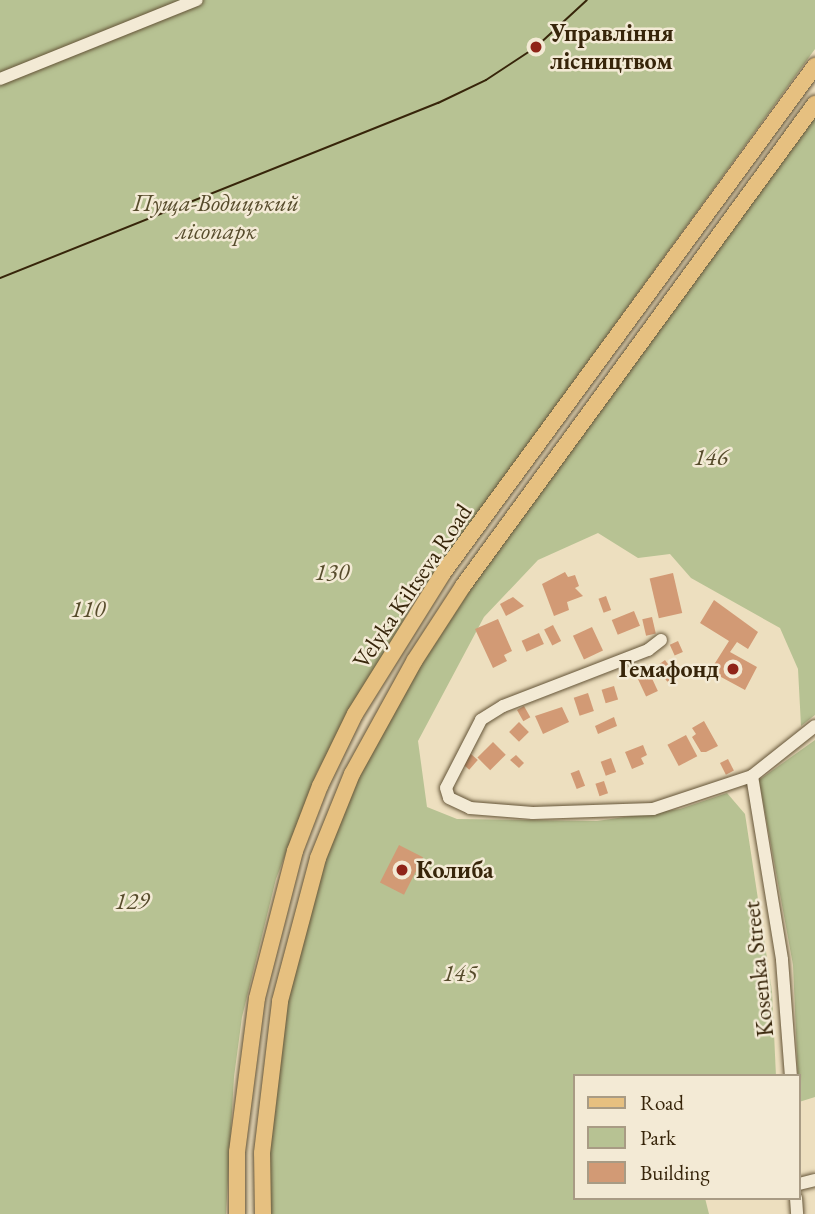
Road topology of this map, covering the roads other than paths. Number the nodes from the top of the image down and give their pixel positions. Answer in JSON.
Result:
{"nodes":[{"id":1,"x":197,"y":0,"type":"edge"},
{"id":2,"x":815,"y":66,"type":"edge"},
{"id":3,"x":0,"y":79,"type":"edge"},
{"id":4,"x":815,"y":104,"type":"edge"},
{"id":5,"x":661,"y":640,"type":"dead end"},
{"id":6,"x":815,"y":726,"type":"edge"},
{"id":7,"x":752,"y":776,"type":"junction"},
{"id":8,"x":791,"y":1074,"type":"edge"},
{"id":9,"x":237,"y":1214,"type":"edge"},
{"id":10,"x":262,"y":1214,"type":"edge"}],
"edges":[{"from":1,"to":3,"type":"street"},
{"from":2,"to":9,"type":"main road","name":"Velyka Kiltseva Road"},
{"from":4,"to":10,"type":"main road","name":"Velyka Kiltseva Road"},
{"from":5,"to":7,"type":"street"},
{"from":6,"to":7,"type":"street"},
{"from":7,"to":8,"type":"street","name":"Kosenka Street"}]}
